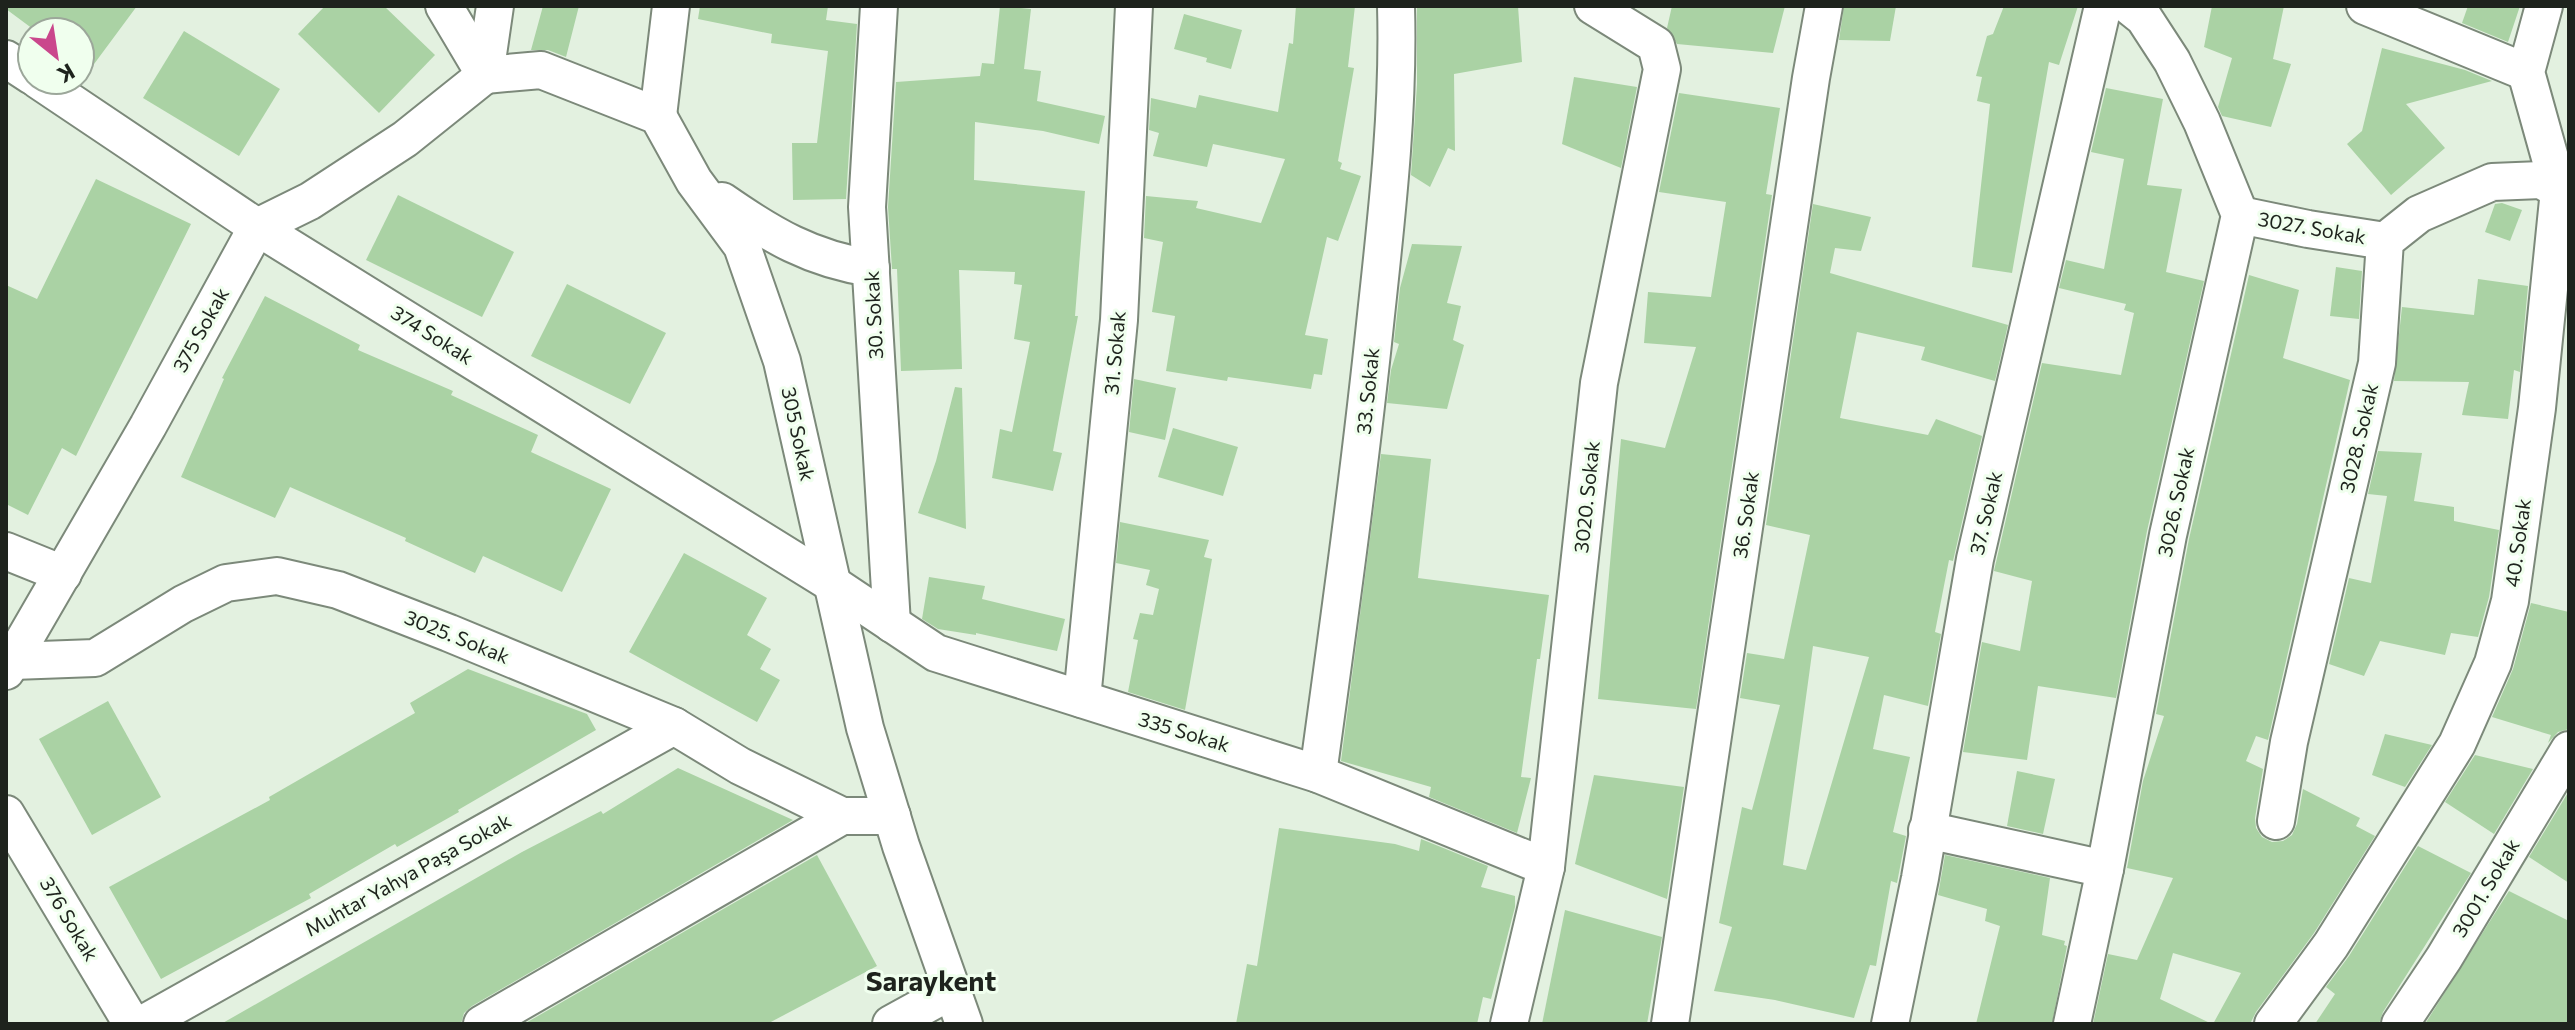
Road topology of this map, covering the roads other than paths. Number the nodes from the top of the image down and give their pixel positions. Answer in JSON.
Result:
{"nodes":[{"id":1,"x":444,"y":6,"type":"edge"},
{"id":2,"x":495,"y":6,"type":"edge"},
{"id":3,"x":671,"y":6,"type":"edge"},
{"id":4,"x":879,"y":6,"type":"edge"},
{"id":5,"x":1134,"y":6,"type":"edge"},
{"id":6,"x":1396,"y":6,"type":"edge"},
{"id":7,"x":1593,"y":6,"type":"edge"},
{"id":8,"x":1824,"y":6,"type":"edge"},
{"id":9,"x":2103,"y":6,"type":"edge"},
{"id":10,"x":2129,"y":6,"type":"edge"},
{"id":11,"x":2365,"y":6,"type":"edge"},
{"id":12,"x":2544,"y":6,"type":"edge"},
{"id":13,"x":2526,"y":72,"type":"junction"},
{"id":14,"x":485,"y":75,"type":"junction"},
{"id":15,"x":62,"y":96,"type":"edge"},
{"id":16,"x":658,"y":116,"type":"junction"},
{"id":17,"x":694,"y":181,"type":"junction"},
{"id":18,"x":2564,"y":191,"type":"edge"},
{"id":19,"x":2240,"y":215,"type":"junction"},
{"id":20,"x":257,"y":227,"type":"junction"},
{"id":21,"x":2385,"y":241,"type":"junction"},
{"id":22,"x":871,"y":268,"type":"junction"},
{"id":23,"x":6,"y":551,"type":"edge"},
{"id":24,"x":63,"y":574,"type":"junction"},
{"id":25,"x":831,"y":583,"type":"junction"},
{"id":26,"x":892,"y":624,"type":"junction"},
{"id":27,"x":10,"y":666,"type":"edge"},
{"id":28,"x":1082,"y":699,"type":"junction"},
{"id":29,"x":674,"y":726,"type":"junction"},
{"id":30,"x":2569,"y":750,"type":"edge"},
{"id":31,"x":1318,"y":774,"type":"junction"},
{"id":32,"x":6,"y":814,"type":"edge"},
{"id":33,"x":842,"y":816,"type":"junction"},
{"id":34,"x":892,"y":816,"type":"junction"},
{"id":35,"x":2276,"y":821,"type":"dead end"},
{"id":36,"x":1927,"y":830,"type":"junction"},
{"id":37,"x":1546,"y":867,"type":"junction"},
{"id":38,"x":2105,"y":869,"type":"junction"},
{"id":39,"x":951,"y":991,"type":"junction"},
{"id":40,"x":132,"y":1024,"type":"edge"},
{"id":41,"x":143,"y":1024,"type":"edge"},
{"id":42,"x":482,"y":1024,"type":"edge"},
{"id":43,"x":891,"y":1024,"type":"edge"},
{"id":44,"x":964,"y":1024,"type":"edge"},
{"id":45,"x":1509,"y":1024,"type":"edge"},
{"id":46,"x":1670,"y":1024,"type":"edge"},
{"id":47,"x":1890,"y":1024,"type":"edge"},
{"id":48,"x":2072,"y":1024,"type":"edge"},
{"id":49,"x":2273,"y":1024,"type":"edge"},
{"id":50,"x":2400,"y":1024,"type":"edge"}],
"edges":[{"from":1,"to":14,"type":"street"},
{"from":2,"to":14,"type":"street"},
{"from":3,"to":16,"type":"street"},
{"from":4,"to":22,"type":"street","name":"30. Sokak"},
{"from":5,"to":28,"type":"street","name":"31. Sokak"},
{"from":6,"to":31,"type":"street","name":"33. Sokak"},
{"from":7,"to":37,"type":"street","name":"3020. Sokak"},
{"from":8,"to":46,"type":"street","name":"36. Sokak"},
{"from":9,"to":36,"type":"street","name":"37. Sokak"},
{"from":10,"to":19,"type":"street"},
{"from":11,"to":13,"type":"street"},
{"from":12,"to":13,"type":"street"},
{"from":13,"to":18,"type":"street","name":"40. Sokak"},
{"from":14,"to":16,"type":"street"},
{"from":14,"to":20,"type":"street"},
{"from":15,"to":20,"type":"street","name":"374 Sokak"},
{"from":16,"to":17,"type":"street","name":"305 Sokak"},
{"from":17,"to":22,"type":"street"},
{"from":17,"to":25,"type":"street","name":"305 Sokak"},
{"from":18,"to":21,"type":"street"},
{"from":18,"to":49,"type":"street","name":"40. Sokak"},
{"from":19,"to":21,"type":"street","name":"3027. Sokak"},
{"from":19,"to":38,"type":"street","name":"3026. Sokak"},
{"from":20,"to":24,"type":"street","name":"375 Sokak"},
{"from":20,"to":25,"type":"street","name":"374 Sokak"},
{"from":21,"to":35,"type":"street","name":"3028. Sokak"},
{"from":22,"to":26,"type":"street","name":"30. Sokak"},
{"from":23,"to":24,"type":"street"},
{"from":24,"to":27,"type":"street","name":"375 Sokak"},
{"from":25,"to":26,"type":"street","name":"335 Sokak"},
{"from":25,"to":34,"type":"street","name":"305 Sokak"},
{"from":26,"to":28,"type":"street","name":"335 Sokak"},
{"from":27,"to":29,"type":"street","name":"3025. Sokak"},
{"from":28,"to":31,"type":"street","name":"335 Sokak"},
{"from":29,"to":33,"type":"street","name":"3025. Sokak"},
{"from":29,"to":41,"type":"street","name":"Muhtar Yahya Paşa Sokak"},
{"from":30,"to":50,"type":"street","name":"3001. Sokak"},
{"from":31,"to":37,"type":"street","name":"335 Sokak"},
{"from":32,"to":40,"type":"street","name":"376 Sokak"},
{"from":33,"to":34,"type":"street","name":"3025. Sokak"},
{"from":33,"to":42,"type":"street"},
{"from":34,"to":39,"type":"street","name":"305 Sokak"},
{"from":36,"to":38,"type":"street"},
{"from":36,"to":47,"type":"street","name":"37. Sokak"},
{"from":37,"to":45,"type":"street","name":"3020. Sokak"},
{"from":38,"to":48,"type":"street","name":"3026. Sokak"},
{"from":39,"to":43,"type":"street"},
{"from":39,"to":44,"type":"street","name":"305 Sokak"}]}
